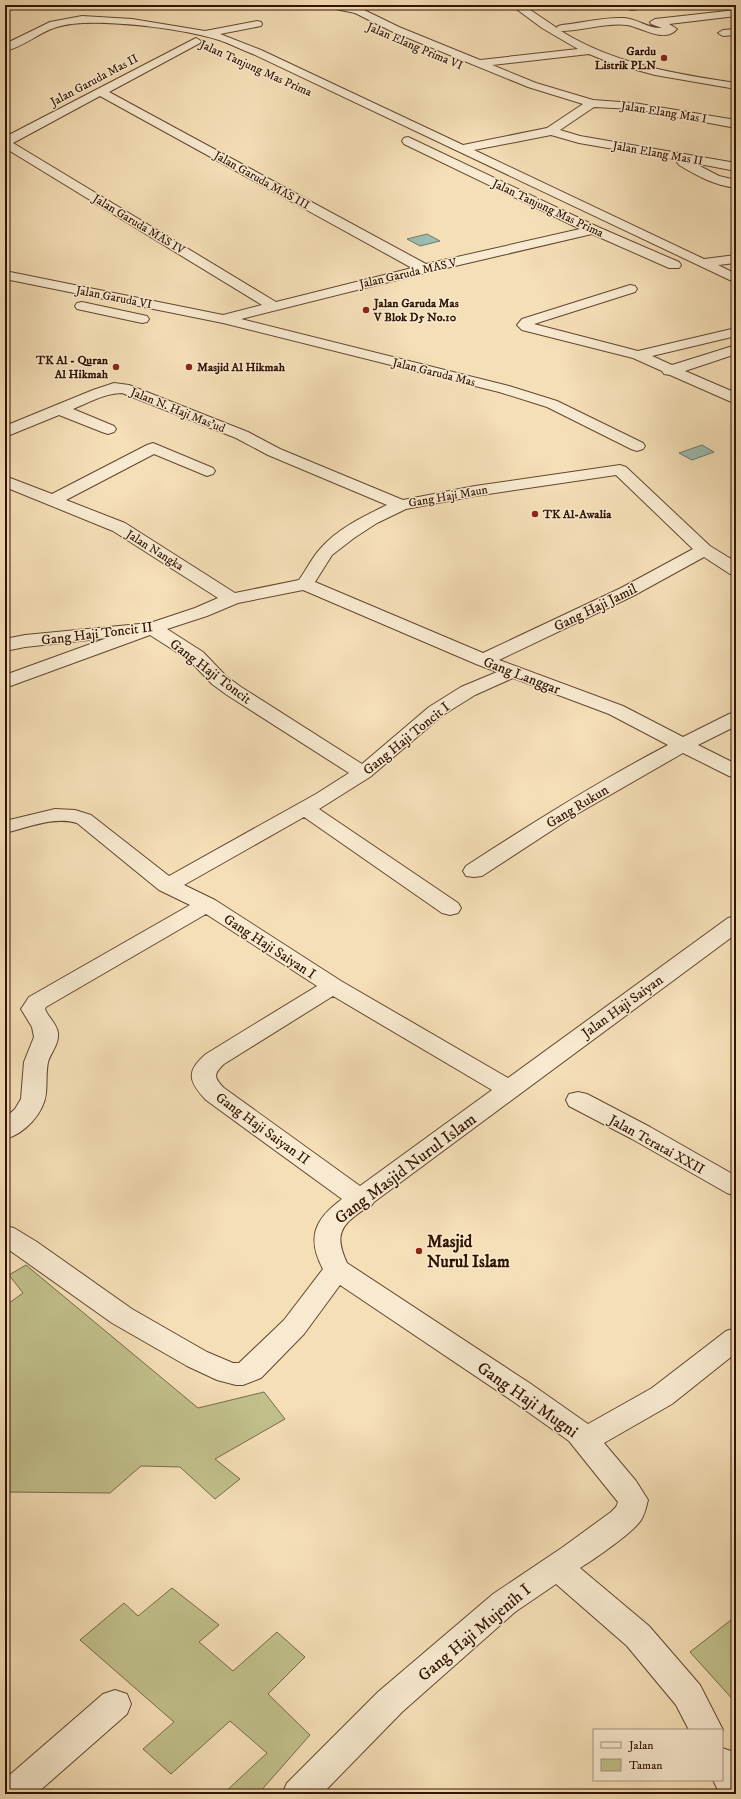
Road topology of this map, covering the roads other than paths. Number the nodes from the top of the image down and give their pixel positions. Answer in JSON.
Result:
{"nodes":[{"id":1,"x":516,"y":5,"type":"edge"},
{"id":2,"x":624,"y":5,"type":"edge"},
{"id":3,"x":646,"y":5,"type":"edge"},
{"id":4,"x":729,"y":5,"type":"edge"},
{"id":5,"x":335,"y":6,"type":"edge"},
{"id":6,"x":736,"y":9,"type":"edge"},
{"id":7,"x":736,"y":13,"type":"edge"},
{"id":8,"x":82,"y":19,"type":"junction"},
{"id":9,"x":658,"y":22,"type":"junction"},
{"id":10,"x":258,"y":24,"type":"dead end"},
{"id":11,"x":637,"y":24,"type":"junction"},
{"id":12,"x":562,"y":28,"type":"dead end"},
{"id":13,"x":736,"y":32,"type":"edge"},
{"id":14,"x":723,"y":33,"type":"dead end"},
{"id":15,"x":207,"y":34,"type":"junction"},
{"id":16,"x":196,"y":41,"type":"junction"},
{"id":17,"x":5,"y":48,"type":"edge"},
{"id":18,"x":218,"y":49,"type":"dead end"},
{"id":19,"x":591,"y":51,"type":"junction"},
{"id":20,"x":476,"y":63,"type":"junction"},
{"id":21,"x":736,"y":86,"type":"edge"},
{"id":22,"x":327,"y":87,"type":"junction"},
{"id":23,"x":313,"y":89,"type":"dead end"},
{"id":24,"x":101,"y":92,"type":"junction"},
{"id":25,"x":549,"y":102,"type":"dead end"},
{"id":26,"x":592,"y":103,"type":"junction"},
{"id":27,"x":562,"y":107,"type":"dead end"},
{"id":28,"x":576,"y":113,"type":"junction"},
{"id":29,"x":736,"y":124,"type":"edge"},
{"id":30,"x":551,"y":131,"type":"junction"},
{"id":31,"x":396,"y":135,"type":"dead end"},
{"id":32,"x":579,"y":139,"type":"junction"},
{"id":33,"x":5,"y":143,"type":"edge"},
{"id":34,"x":557,"y":144,"type":"dead end"},
{"id":35,"x":461,"y":149,"type":"junction"},
{"id":36,"x":505,"y":155,"type":"dead end"},
{"id":37,"x":673,"y":156,"type":"junction"},
{"id":38,"x":483,"y":160,"type":"junction"},
{"id":39,"x":736,"y":167,"type":"edge"},
{"id":40,"x":736,"y":184,"type":"edge"},
{"id":41,"x":593,"y":230,"type":"junction"},
{"id":42,"x":736,"y":259,"type":"edge"},
{"id":43,"x":701,"y":263,"type":"junction"},
{"id":44,"x":674,"y":265,"type":"junction"},
{"id":45,"x":424,"y":269,"type":"junction"},
{"id":46,"x":688,"y":272,"type":"dead end"},
{"id":47,"x":5,"y":275,"type":"edge"},
{"id":48,"x":736,"y":279,"type":"edge"},
{"id":49,"x":630,"y":289,"type":"dead end"},
{"id":50,"x":66,"y":302,"type":"dead end"},
{"id":51,"x":273,"y":306,"type":"junction"},
{"id":52,"x":142,"y":319,"type":"dead end"},
{"id":53,"x":223,"y":319,"type":"junction"},
{"id":54,"x":736,"y":332,"type":"edge"},
{"id":55,"x":736,"y":349,"type":"edge"},
{"id":56,"x":638,"y":355,"type":"junction"},
{"id":57,"x":669,"y":370,"type":"junction"},
{"id":58,"x":736,"y":399,"type":"edge"},
{"id":59,"x":61,"y":410,"type":"junction"},
{"id":60,"x":108,"y":429,"type":"dead end"},
{"id":61,"x":5,"y":432,"type":"edge"},
{"id":62,"x":638,"y":446,"type":"dead end"},
{"id":63,"x":207,"y":472,"type":"dead end"},
{"id":64,"x":5,"y":481,"type":"edge"},
{"id":65,"x":53,"y":500,"type":"junction"},
{"id":66,"x":401,"y":505,"type":"junction"},
{"id":67,"x":704,"y":550,"type":"junction"},
{"id":68,"x":730,"y":566,"type":"edge"},
{"id":69,"x":305,"y":584,"type":"junction"},
{"id":70,"x":232,"y":599,"type":"junction"},
{"id":71,"x":152,"y":628,"type":"junction"},
{"id":72,"x":5,"y":645,"type":"edge"},
{"id":73,"x":483,"y":660,"type":"junction"},
{"id":74,"x":510,"y":671,"type":"junction"},
{"id":75,"x":5,"y":682,"type":"edge"},
{"id":76,"x":736,"y":718,"type":"edge"},
{"id":77,"x":682,"y":744,"type":"junction"},
{"id":78,"x":736,"y":772,"type":"edge"},
{"id":79,"x":363,"y":773,"type":"junction"},
{"id":80,"x":304,"y":808,"type":"junction"},
{"id":81,"x":5,"y":827,"type":"edge"},
{"id":82,"x":474,"y":870,"type":"dead end"},
{"id":83,"x":167,"y":885,"type":"junction"},
{"id":84,"x":208,"y":905,"type":"junction"},
{"id":85,"x":450,"y":908,"type":"dead end"},
{"id":86,"x":736,"y":923,"type":"edge"},
{"id":87,"x":333,"y":986,"type":"junction"},
{"id":88,"x":508,"y":1090,"type":"junction"},
{"id":89,"x":578,"y":1100,"type":"dead end"},
{"id":90,"x":5,"y":1130,"type":"edge"},
{"id":91,"x":736,"y":1187,"type":"edge"},
{"id":92,"x":362,"y":1200,"type":"junction"},
{"id":93,"x":5,"y":1235,"type":"edge"},
{"id":94,"x":337,"y":1270,"type":"junction"},
{"id":95,"x":736,"y":1338,"type":"edge"},
{"id":96,"x":585,"y":1440,"type":"junction"},
{"id":97,"x":557,"y":1566,"type":"junction"},
{"id":98,"x":115,"y":1704,"type":"dead end"},
{"id":99,"x":705,"y":1729,"type":"edge"},
{"id":100,"x":723,"y":1765,"type":"edge"},
{"id":101,"x":736,"y":1792,"type":"edge"},
{"id":102,"x":12,"y":1794,"type":"edge"},
{"id":103,"x":299,"y":1794,"type":"edge"}],
"edges":[{"from":1,"to":19,"type":"street"},
{"from":2,"to":3,"type":"street"},
{"from":4,"to":6,"type":"street"},
{"from":5,"to":20,"type":"street","name":"Jalan Elang Prima VI"},
{"from":5,"to":25,"type":"street","name":"Jalan Elang Prima VI"},
{"from":7,"to":9,"type":"street"},
{"from":8,"to":15,"type":"street","name":"Jalan Tanjung Mas Prima"},
{"from":8,"to":16,"type":"street","name":"Jalan Tanjung Mas Prima"},
{"from":8,"to":17,"type":"street"},
{"from":9,"to":11,"type":"street"},
{"from":9,"to":11,"type":"street"},
{"from":10,"to":15,"type":"street"},
{"from":11,"to":12,"type":"street"},
{"from":13,"to":14,"type":"street"},
{"from":15,"to":22,"type":"street","name":"Jalan Tanjung Mas Prima"},
{"from":16,"to":18,"type":"street","name":"Jalan Tanjung Mas Prima"},
{"from":16,"to":24,"type":"street","name":"Jalan Garuda Mas II"},
{"from":19,"to":20,"type":"street"},
{"from":19,"to":21,"type":"street"},
{"from":20,"to":26,"type":"street","name":"Jalan Elang Prima VI"},
{"from":22,"to":23,"type":"street"},
{"from":22,"to":35,"type":"street","name":"Jalan Tanjung Mas Prima"},
{"from":24,"to":33,"type":"street","name":"Jalan Garuda Mas II"},
{"from":24,"to":45,"type":"street","name":"Jalan Garuda MAS III"},
{"from":26,"to":28,"type":"street","name":"Jalan Elang Mas II"},
{"from":26,"to":29,"type":"street","name":"Jalan Elang Mas I"},
{"from":27,"to":28,"type":"street"},
{"from":28,"to":30,"type":"street","name":"Jalan Elang Mas II"},
{"from":30,"to":32,"type":"street","name":"Jalan Elang Mas II"},
{"from":30,"to":35,"type":"street","name":"Jalan Elang Mas II"},
{"from":31,"to":41,"type":"street","name":"Jalan Tanjung Mas Prima"},
{"from":32,"to":34,"type":"street","name":"Jalan Elang Mas II"},
{"from":32,"to":37,"type":"street","name":"Jalan Elang Mas II"},
{"from":33,"to":51,"type":"street","name":"Jalan Garuda MAS IV"},
{"from":35,"to":38,"type":"street","name":"Jalan Tanjung Mas Prima"},
{"from":36,"to":38,"type":"street"},
{"from":37,"to":39,"type":"street","name":"Jalan Elang Mas II"},
{"from":37,"to":40,"type":"street"},
{"from":38,"to":43,"type":"street","name":"Jalan Tanjung Mas Prima"},
{"from":41,"to":44,"type":"street","name":"Jalan Tanjung Mas Prima"},
{"from":41,"to":45,"type":"street","name":"Jalan Garuda MAS V"},
{"from":42,"to":43,"type":"street"},
{"from":43,"to":44,"type":"street"},
{"from":43,"to":48,"type":"street","name":"Jalan Tanjung Mas Prima"},
{"from":44,"to":46,"type":"street","name":"Jalan Tanjung Mas Prima"},
{"from":45,"to":51,"type":"street","name":"Jalan Garuda MAS V"},
{"from":47,"to":53,"type":"street","name":"Jalan Garuda VI"},
{"from":49,"to":56,"type":"street"},
{"from":50,"to":52,"type":"street"},
{"from":51,"to":53,"type":"street","name":"Jalan Garuda MAS V"},
{"from":53,"to":62,"type":"street","name":"Jalan Garuda Mas"},
{"from":54,"to":56,"type":"street"},
{"from":55,"to":57,"type":"street"},
{"from":56,"to":57,"type":"street"},
{"from":57,"to":58,"type":"street"},
{"from":59,"to":60,"type":"street"},
{"from":59,"to":61,"type":"street","name":"Jalan N. Haji Mas'ud"},
{"from":59,"to":66,"type":"street","name":"Jalan N. Haji Mas'ud"},
{"from":63,"to":65,"type":"street"},
{"from":64,"to":65,"type":"street","name":"Jalan Nangka"},
{"from":65,"to":70,"type":"street","name":"Jalan Nangka"},
{"from":66,"to":67,"type":"street","name":"Gang Haji Maun"},
{"from":66,"to":69,"type":"street","name":"Gang Haji Maun"},
{"from":67,"to":68,"type":"street"},
{"from":67,"to":73,"type":"street","name":"Gang Haji Jamil"},
{"from":69,"to":70,"type":"street"},
{"from":69,"to":73,"type":"street","name":"Gang Langgar"},
{"from":70,"to":71,"type":"street","name":"Gang Haji Toncit II"},
{"from":71,"to":72,"type":"street","name":"Gang Haji Toncit II"},
{"from":71,"to":75,"type":"street"},
{"from":71,"to":79,"type":"street","name":"Gang Haji Toncit"},
{"from":73,"to":74,"type":"street","name":"Gang Langgar"},
{"from":74,"to":77,"type":"street","name":"Gang Langgar"},
{"from":74,"to":79,"type":"street","name":"Gang Haji Toncit I"},
{"from":76,"to":77,"type":"street","name":"Gang Rukun"},
{"from":77,"to":78,"type":"street","name":"Gang Langgar"},
{"from":77,"to":82,"type":"street","name":"Gang Rukun"},
{"from":79,"to":80,"type":"street","name":"Gang Haji Toncit I"},
{"from":80,"to":83,"type":"street"},
{"from":80,"to":85,"type":"street"},
{"from":81,"to":83,"type":"street","name":"Gang Haji Saiyan I"},
{"from":83,"to":84,"type":"street","name":"Gang Haji Saiyan I"},
{"from":84,"to":87,"type":"street","name":"Gang Haji Saiyan I"},
{"from":84,"to":90,"type":"street"},
{"from":86,"to":88,"type":"street","name":"Jalan Haji Saiyan"},
{"from":87,"to":88,"type":"street","name":"Gang Haji Saiyan I"},
{"from":87,"to":92,"type":"street","name":"Gang Haji Saiyan II"},
{"from":88,"to":92,"type":"street","name":"Gang Masjid Nurul Islam"},
{"from":89,"to":91,"type":"street","name":"Jalan Teratai XXII"},
{"from":92,"to":94,"type":"street","name":"Gang Masjid Nurul Islam"},
{"from":93,"to":94,"type":"street"},
{"from":94,"to":96,"type":"street","name":"Gang Haji Mugni"},
{"from":95,"to":96,"type":"street","name":"Gang Haji Mugni"},
{"from":96,"to":97,"type":"street","name":"Gang Haji Mujenih I"},
{"from":97,"to":99,"type":"street"},
{"from":97,"to":103,"type":"street","name":"Gang Haji Mujenih I"},
{"from":98,"to":102,"type":"street"},
{"from":100,"to":101,"type":"street"}]}
